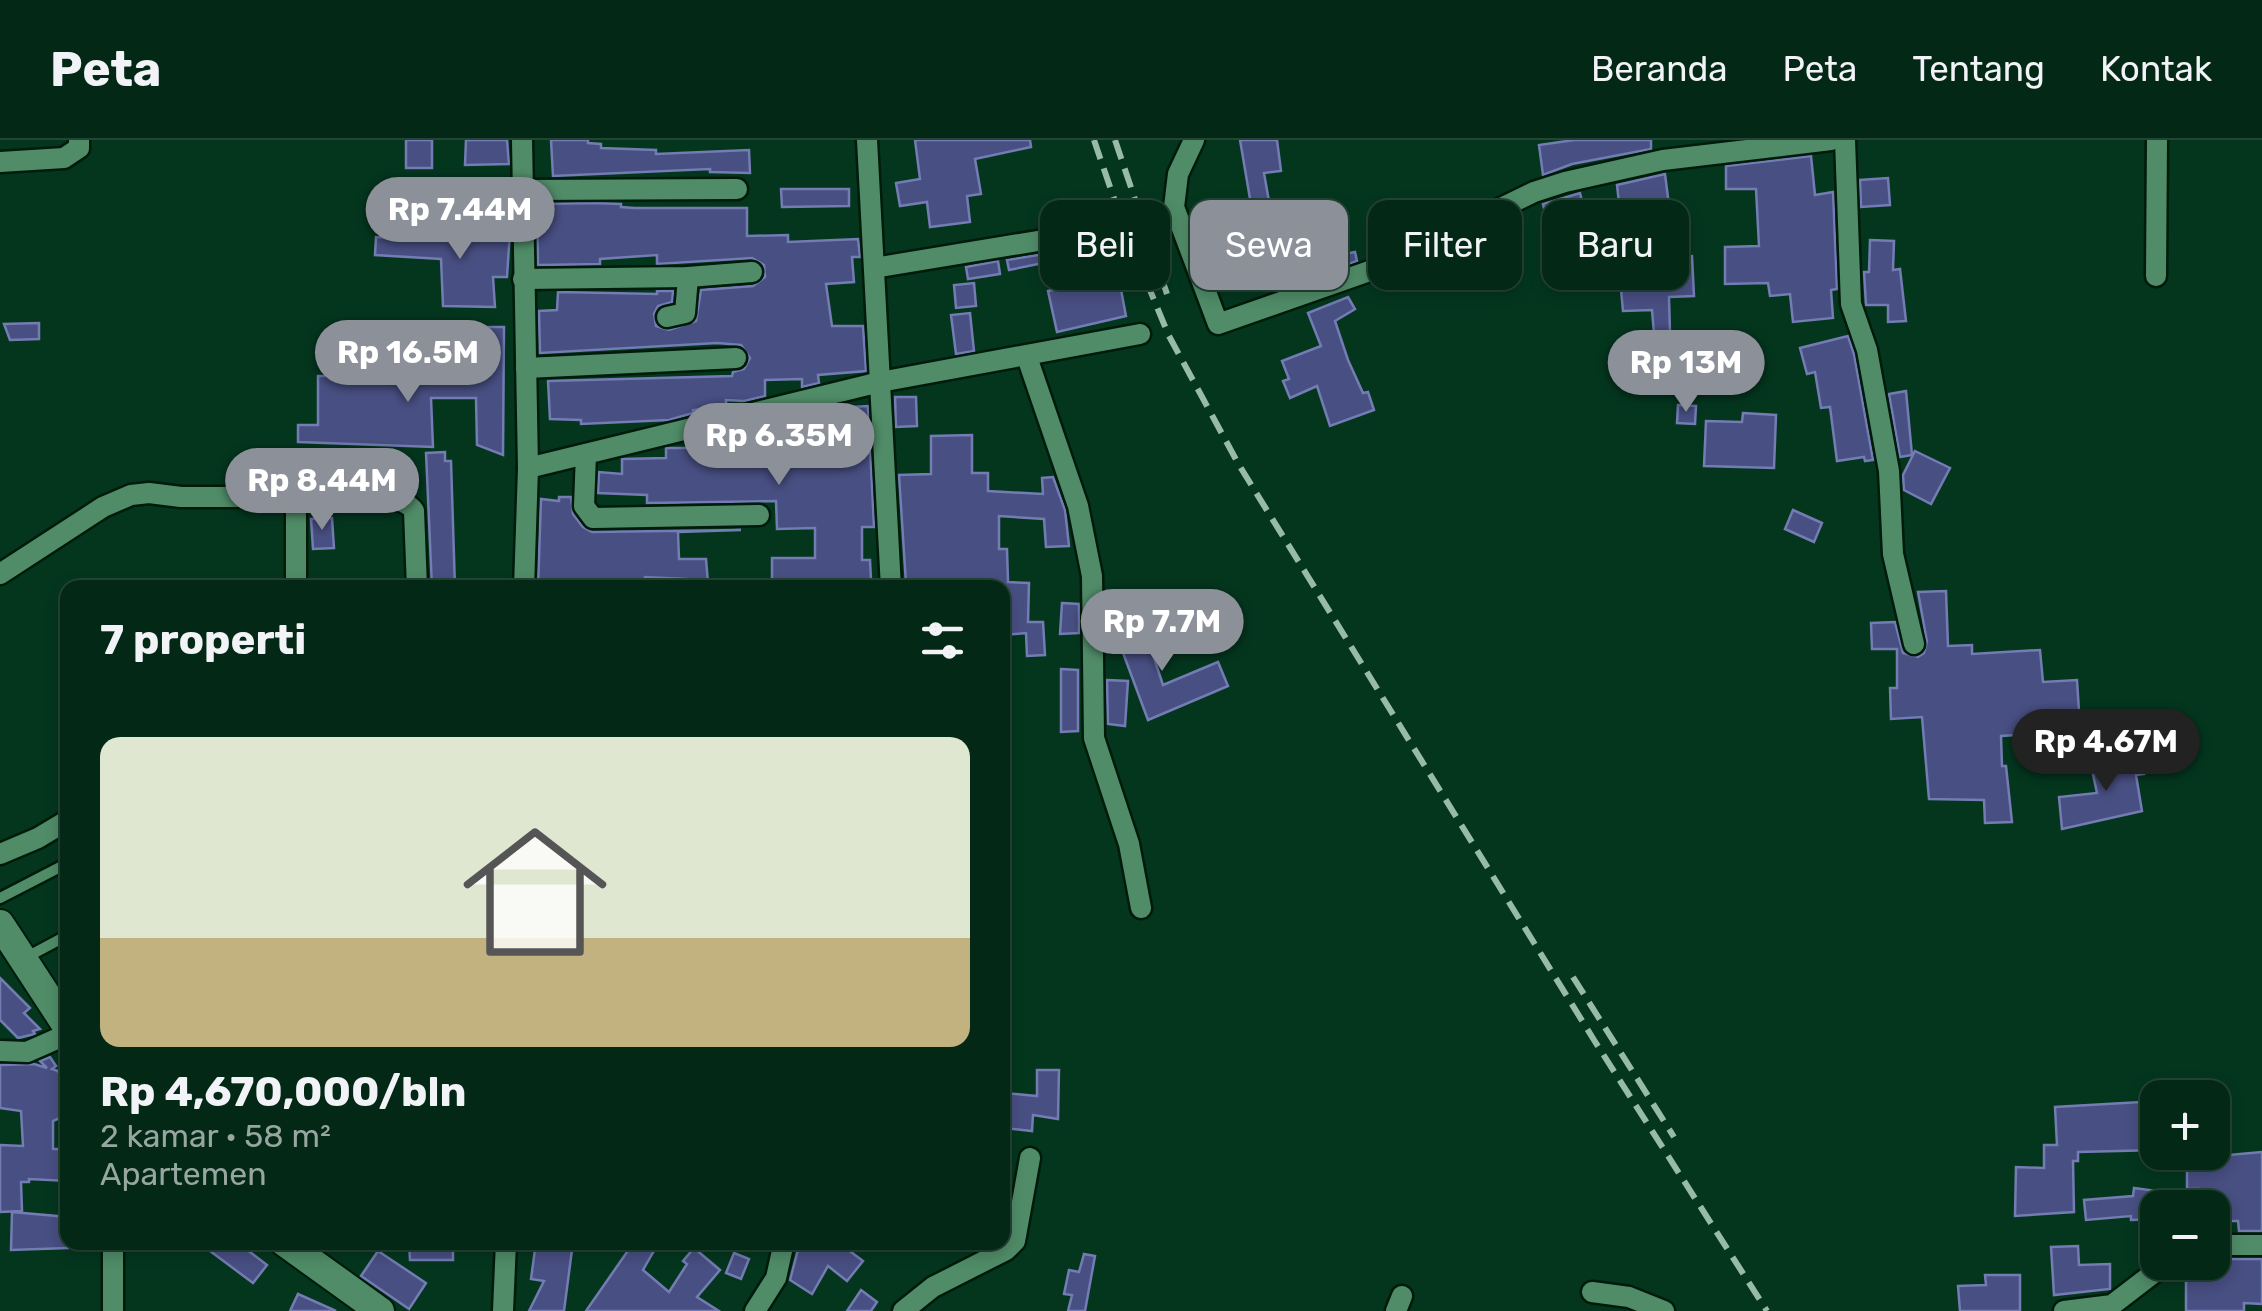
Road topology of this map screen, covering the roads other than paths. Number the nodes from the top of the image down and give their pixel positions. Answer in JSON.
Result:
{"nodes":[{"id":1,"x":79,"y":140,"type":"edge"},
{"id":2,"x":522,"y":140,"type":"edge"},
{"id":3,"x":867,"y":140,"type":"edge"},
{"id":4,"x":1194,"y":140,"type":"edge"},
{"id":5,"x":1831,"y":140,"type":"edge"},
{"id":6,"x":1845,"y":140,"type":"edge"},
{"id":7,"x":2156,"y":140,"type":"edge"},
{"id":8,"x":0,"y":162,"type":"edge"},
{"id":9,"x":736,"y":189,"type":"dead end"},
{"id":10,"x":523,"y":190,"type":"junction"},
{"id":11,"x":1040,"y":241,"type":"edge"},
{"id":12,"x":874,"y":268,"type":"junction"},
{"id":13,"x":752,"y":272,"type":"dead end"},
{"id":14,"x":2156,"y":276,"type":"dead end"},
{"id":15,"x":688,"y":277,"type":"junction"},
{"id":16,"x":523,"y":280,"type":"junction"},
{"id":17,"x":666,"y":317,"type":"dead end"},
{"id":18,"x":1140,"y":334,"type":"dead end"},
{"id":19,"x":1027,"y":357,"type":"junction"},
{"id":20,"x":736,"y":358,"type":"dead end"},
{"id":21,"x":526,"y":368,"type":"junction"},
{"id":22,"x":880,"y":382,"type":"junction"},
{"id":23,"x":586,"y":454,"type":"junction"},
{"id":24,"x":528,"y":468,"type":"junction"},
{"id":25,"x":296,"y":498,"type":"junction"},
{"id":26,"x":758,"y":515,"type":"dead end"},
{"id":27,"x":0,"y":574,"type":"edge"},
{"id":28,"x":296,"y":580,"type":"edge"},
{"id":29,"x":416,"y":580,"type":"edge"},
{"id":30,"x":524,"y":580,"type":"edge"},
{"id":31,"x":891,"y":580,"type":"edge"},
{"id":32,"x":1914,"y":644,"type":"dead end"},
{"id":33,"x":60,"y":825,"type":"edge"},
{"id":34,"x":0,"y":854,"type":"edge"},
{"id":35,"x":60,"y":867,"type":"edge"},
{"id":36,"x":0,"y":898,"type":"edge"},
{"id":37,"x":1141,"y":908,"type":"dead end"},
{"id":38,"x":0,"y":924,"type":"edge"},
{"id":39,"x":60,"y":939,"type":"edge"},
{"id":40,"x":24,"y":958,"type":"junction"},
{"id":41,"x":60,"y":1018,"type":"edge"},
{"id":42,"x":60,"y":1035,"type":"edge"},
{"id":43,"x":0,"y":1051,"type":"edge"},
{"id":44,"x":1030,"y":1158,"type":"dead end"},
{"id":45,"x":2230,"y":1245,"type":"edge"},
{"id":46,"x":2262,"y":1245,"type":"edge"},
{"id":47,"x":1010,"y":1246,"type":"edge"},
{"id":48,"x":114,"y":1250,"type":"edge"},
{"id":49,"x":298,"y":1250,"type":"edge"},
{"id":50,"x":506,"y":1250,"type":"edge"},
{"id":51,"x":782,"y":1250,"type":"edge"},
{"id":52,"x":1006,"y":1250,"type":"edge"},
{"id":53,"x":2145,"y":1280,"type":"edge"},
{"id":54,"x":1592,"y":1292,"type":"dead end"},
{"id":55,"x":112,"y":1311,"type":"edge"},
{"id":56,"x":380,"y":1311,"type":"edge"},
{"id":57,"x":503,"y":1311,"type":"edge"},
{"id":58,"x":755,"y":1311,"type":"edge"},
{"id":59,"x":903,"y":1311,"type":"edge"},
{"id":60,"x":1664,"y":1311,"type":"edge"},
{"id":61,"x":2064,"y":1311,"type":"edge"}],
"edges":[{"from":1,"to":8,"type":"street"},
{"from":2,"to":10,"type":"street"},
{"from":3,"to":12,"type":"street"},
{"from":4,"to":5,"type":"street"},
{"from":6,"to":32,"type":"street"},
{"from":7,"to":14,"type":"street"},
{"from":9,"to":10,"type":"street"},
{"from":10,"to":16,"type":"street"},
{"from":11,"to":12,"type":"street"},
{"from":12,"to":22,"type":"street"},
{"from":13,"to":15,"type":"street"},
{"from":15,"to":16,"type":"street"},
{"from":15,"to":17,"type":"street"},
{"from":16,"to":21,"type":"street"},
{"from":18,"to":19,"type":"street"},
{"from":19,"to":22,"type":"street"},
{"from":19,"to":37,"type":"street"},
{"from":20,"to":21,"type":"street"},
{"from":21,"to":24,"type":"street"},
{"from":22,"to":23,"type":"street"},
{"from":22,"to":31,"type":"street"},
{"from":23,"to":24,"type":"street"},
{"from":23,"to":26,"type":"street"},
{"from":24,"to":30,"type":"street"},
{"from":25,"to":27,"type":"street"},
{"from":25,"to":28,"type":"street"},
{"from":25,"to":29,"type":"street"},
{"from":33,"to":34,"type":"street"},
{"from":35,"to":36,"type":"lane"},
{"from":38,"to":40,"type":"main road"},
{"from":39,"to":40,"type":"lane"},
{"from":40,"to":41,"type":"main road"},
{"from":42,"to":43,"type":"street"},
{"from":44,"to":47,"type":"street"},
{"from":45,"to":46,"type":"street"},
{"from":48,"to":55,"type":"street"},
{"from":49,"to":56,"type":"main road"},
{"from":50,"to":57,"type":"street"},
{"from":51,"to":58,"type":"street"},
{"from":52,"to":59,"type":"street"},
{"from":53,"to":61,"type":"street"},
{"from":54,"to":60,"type":"street"}]}
